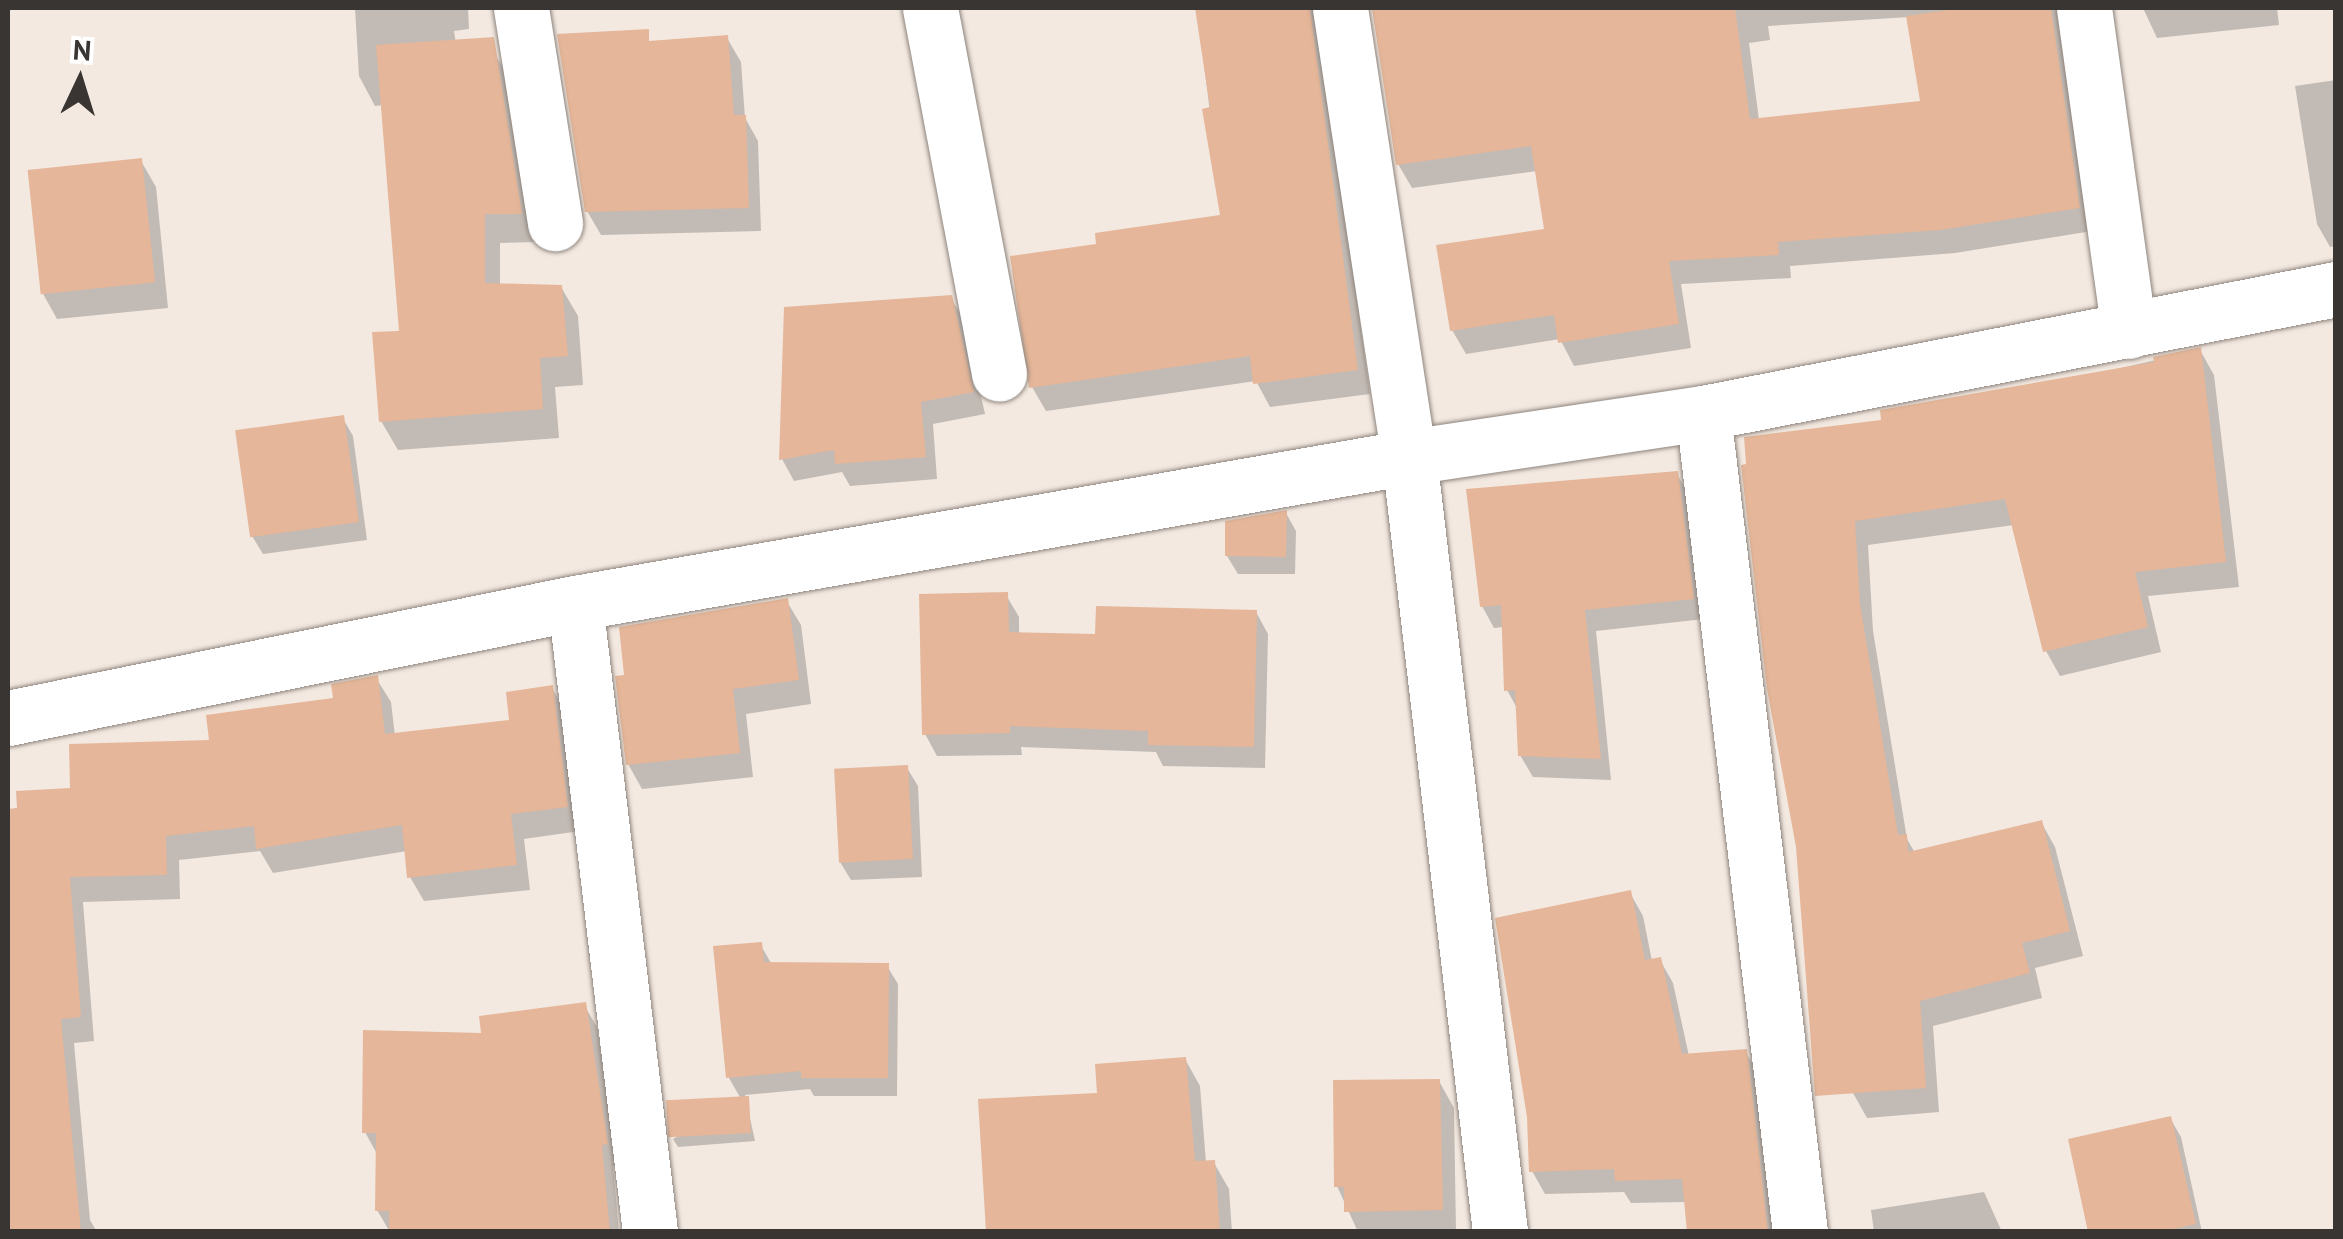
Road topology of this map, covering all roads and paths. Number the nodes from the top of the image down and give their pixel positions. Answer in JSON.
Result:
{"nodes":[{"id":1,"x":521,"y":8,"type":"edge"},
{"id":2,"x":930,"y":8,"type":"edge"},
{"id":3,"x":1340,"y":8,"type":"edge"},
{"id":4,"x":2084,"y":8,"type":"edge"},
{"id":5,"x":555,"y":223,"type":"dead end"},
{"id":6,"x":2336,"y":289,"type":"edge"},
{"id":7,"x":2129,"y":332,"type":"junction"},
{"id":8,"x":998,"y":374,"type":"dead end"},
{"id":9,"x":1703,"y":413,"type":"junction"},
{"id":10,"x":1409,"y":457,"type":"junction"},
{"id":11,"x":575,"y":603,"type":"junction"},
{"id":12,"x":8,"y":718,"type":"edge"},
{"id":13,"x":650,"y":1232,"type":"edge"},
{"id":14,"x":1500,"y":1232,"type":"edge"},
{"id":15,"x":1800,"y":1232,"type":"edge"}],
"edges":[{"from":1,"to":5,"type":"street"},
{"from":2,"to":8,"type":"street"},
{"from":3,"to":10,"type":"street"},
{"from":4,"to":7,"type":"street"},
{"from":6,"to":7,"type":"street"},
{"from":7,"to":9,"type":"street"},
{"from":9,"to":10,"type":"street"},
{"from":9,"to":15,"type":"street"},
{"from":10,"to":11,"type":"street"},
{"from":10,"to":14,"type":"street"},
{"from":11,"to":12,"type":"street"},
{"from":11,"to":13,"type":"street"}]}
